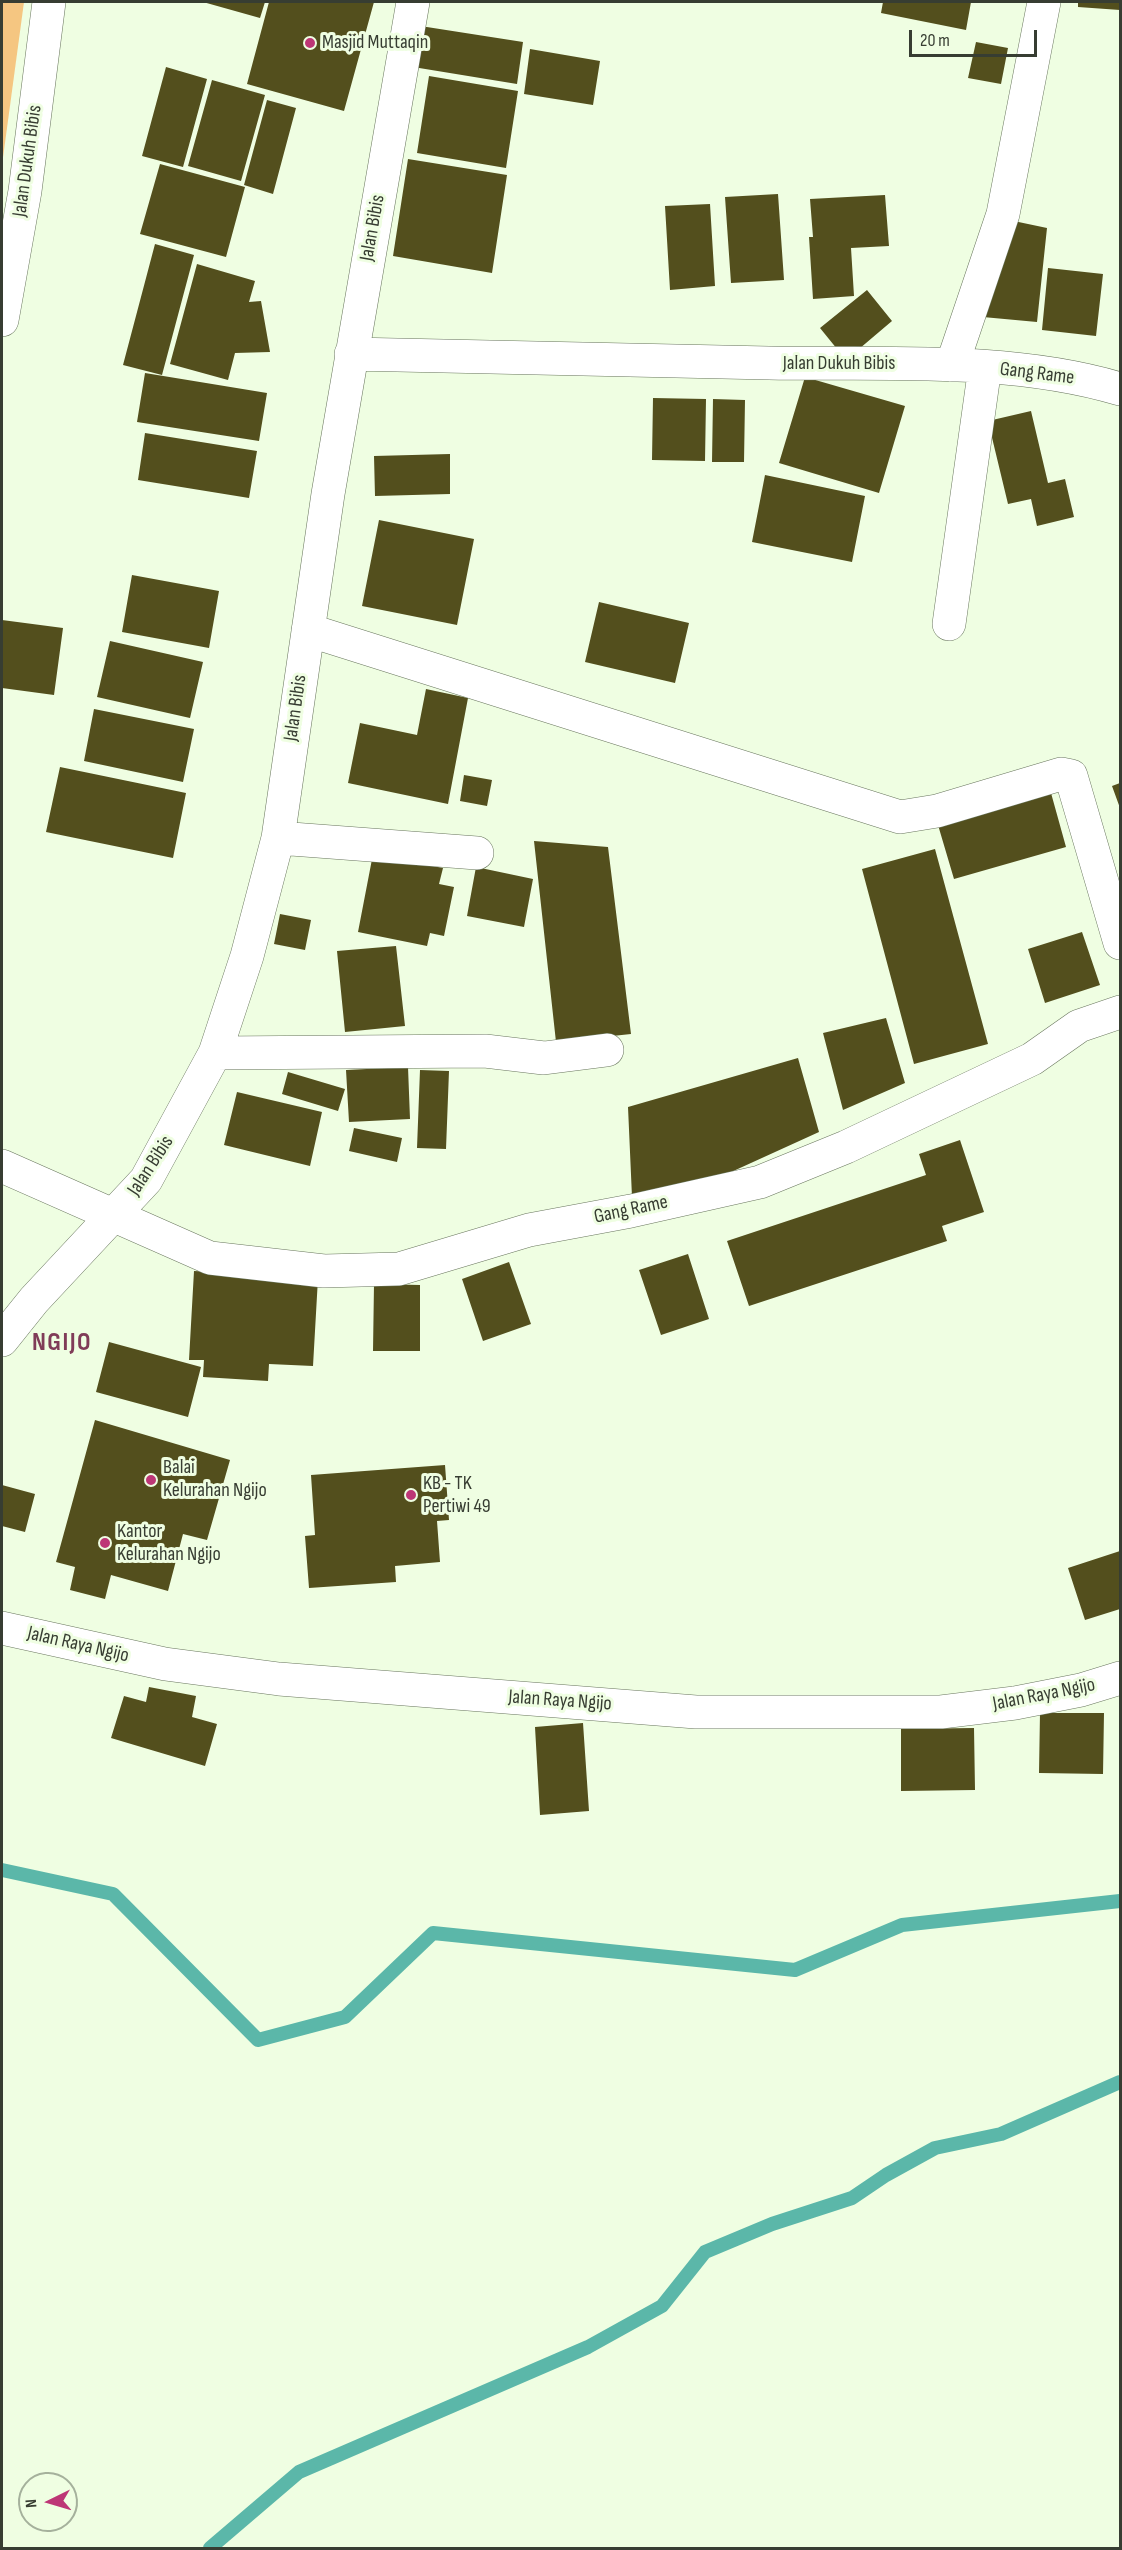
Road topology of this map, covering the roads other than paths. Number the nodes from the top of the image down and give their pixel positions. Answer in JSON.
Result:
{"nodes":[{"id":1,"x":49,"y":2,"type":"edge"},
{"id":2,"x":413,"y":2,"type":"edge"},
{"id":3,"x":1044,"y":2,"type":"edge"},
{"id":4,"x":2,"y":320,"type":"edge"},
{"id":5,"x":351,"y":354,"type":"junction"},
{"id":6,"x":952,"y":364,"type":"junction"},
{"id":7,"x":985,"y":367,"type":"junction"},
{"id":8,"x":1120,"y":389,"type":"edge"},
{"id":9,"x":949,"y":624,"type":"dead end"},
{"id":10,"x":308,"y":630,"type":"junction"},
{"id":11,"x":278,"y":838,"type":"junction"},
{"id":12,"x":477,"y":853,"type":"dead end"},
{"id":13,"x":1120,"y":943,"type":"edge"},
{"id":14,"x":1120,"y":1011,"type":"edge"},
{"id":15,"x":607,"y":1050,"type":"dead end"},
{"id":16,"x":216,"y":1053,"type":"junction"},
{"id":17,"x":2,"y":1166,"type":"edge"},
{"id":18,"x":117,"y":1215,"type":"junction"},
{"id":19,"x":2,"y":1340,"type":"edge"},
{"id":20,"x":2,"y":1628,"type":"edge"},
{"id":21,"x":1120,"y":1678,"type":"edge"}],
"edges":[{"from":1,"to":4,"type":"street","name":"Jalan Dukuh Bibis"},
{"from":2,"to":5,"type":"street","name":"Jalan Bibis"},
{"from":3,"to":6,"type":"street"},
{"from":5,"to":6,"type":"street","name":"Jalan Dukuh Bibis"},
{"from":5,"to":10,"type":"street","name":"Jalan Bibis"},
{"from":6,"to":7,"type":"street","name":"Gang Rame"},
{"from":7,"to":8,"type":"street","name":"Gang Rame"},
{"from":7,"to":9,"type":"street"},
{"from":10,"to":11,"type":"street","name":"Jalan Bibis"},
{"from":10,"to":13,"type":"street"},
{"from":11,"to":12,"type":"street"},
{"from":11,"to":16,"type":"street","name":"Jalan Bibis"},
{"from":14,"to":18,"type":"street","name":"Gang Rame"},
{"from":15,"to":16,"type":"street"},
{"from":16,"to":18,"type":"street","name":"Jalan Bibis"},
{"from":17,"to":18,"type":"street"},
{"from":18,"to":19,"type":"street","name":"Jalan Bibis"},
{"from":20,"to":21,"type":"street","name":"Jalan Raya Ngijo"}]}
